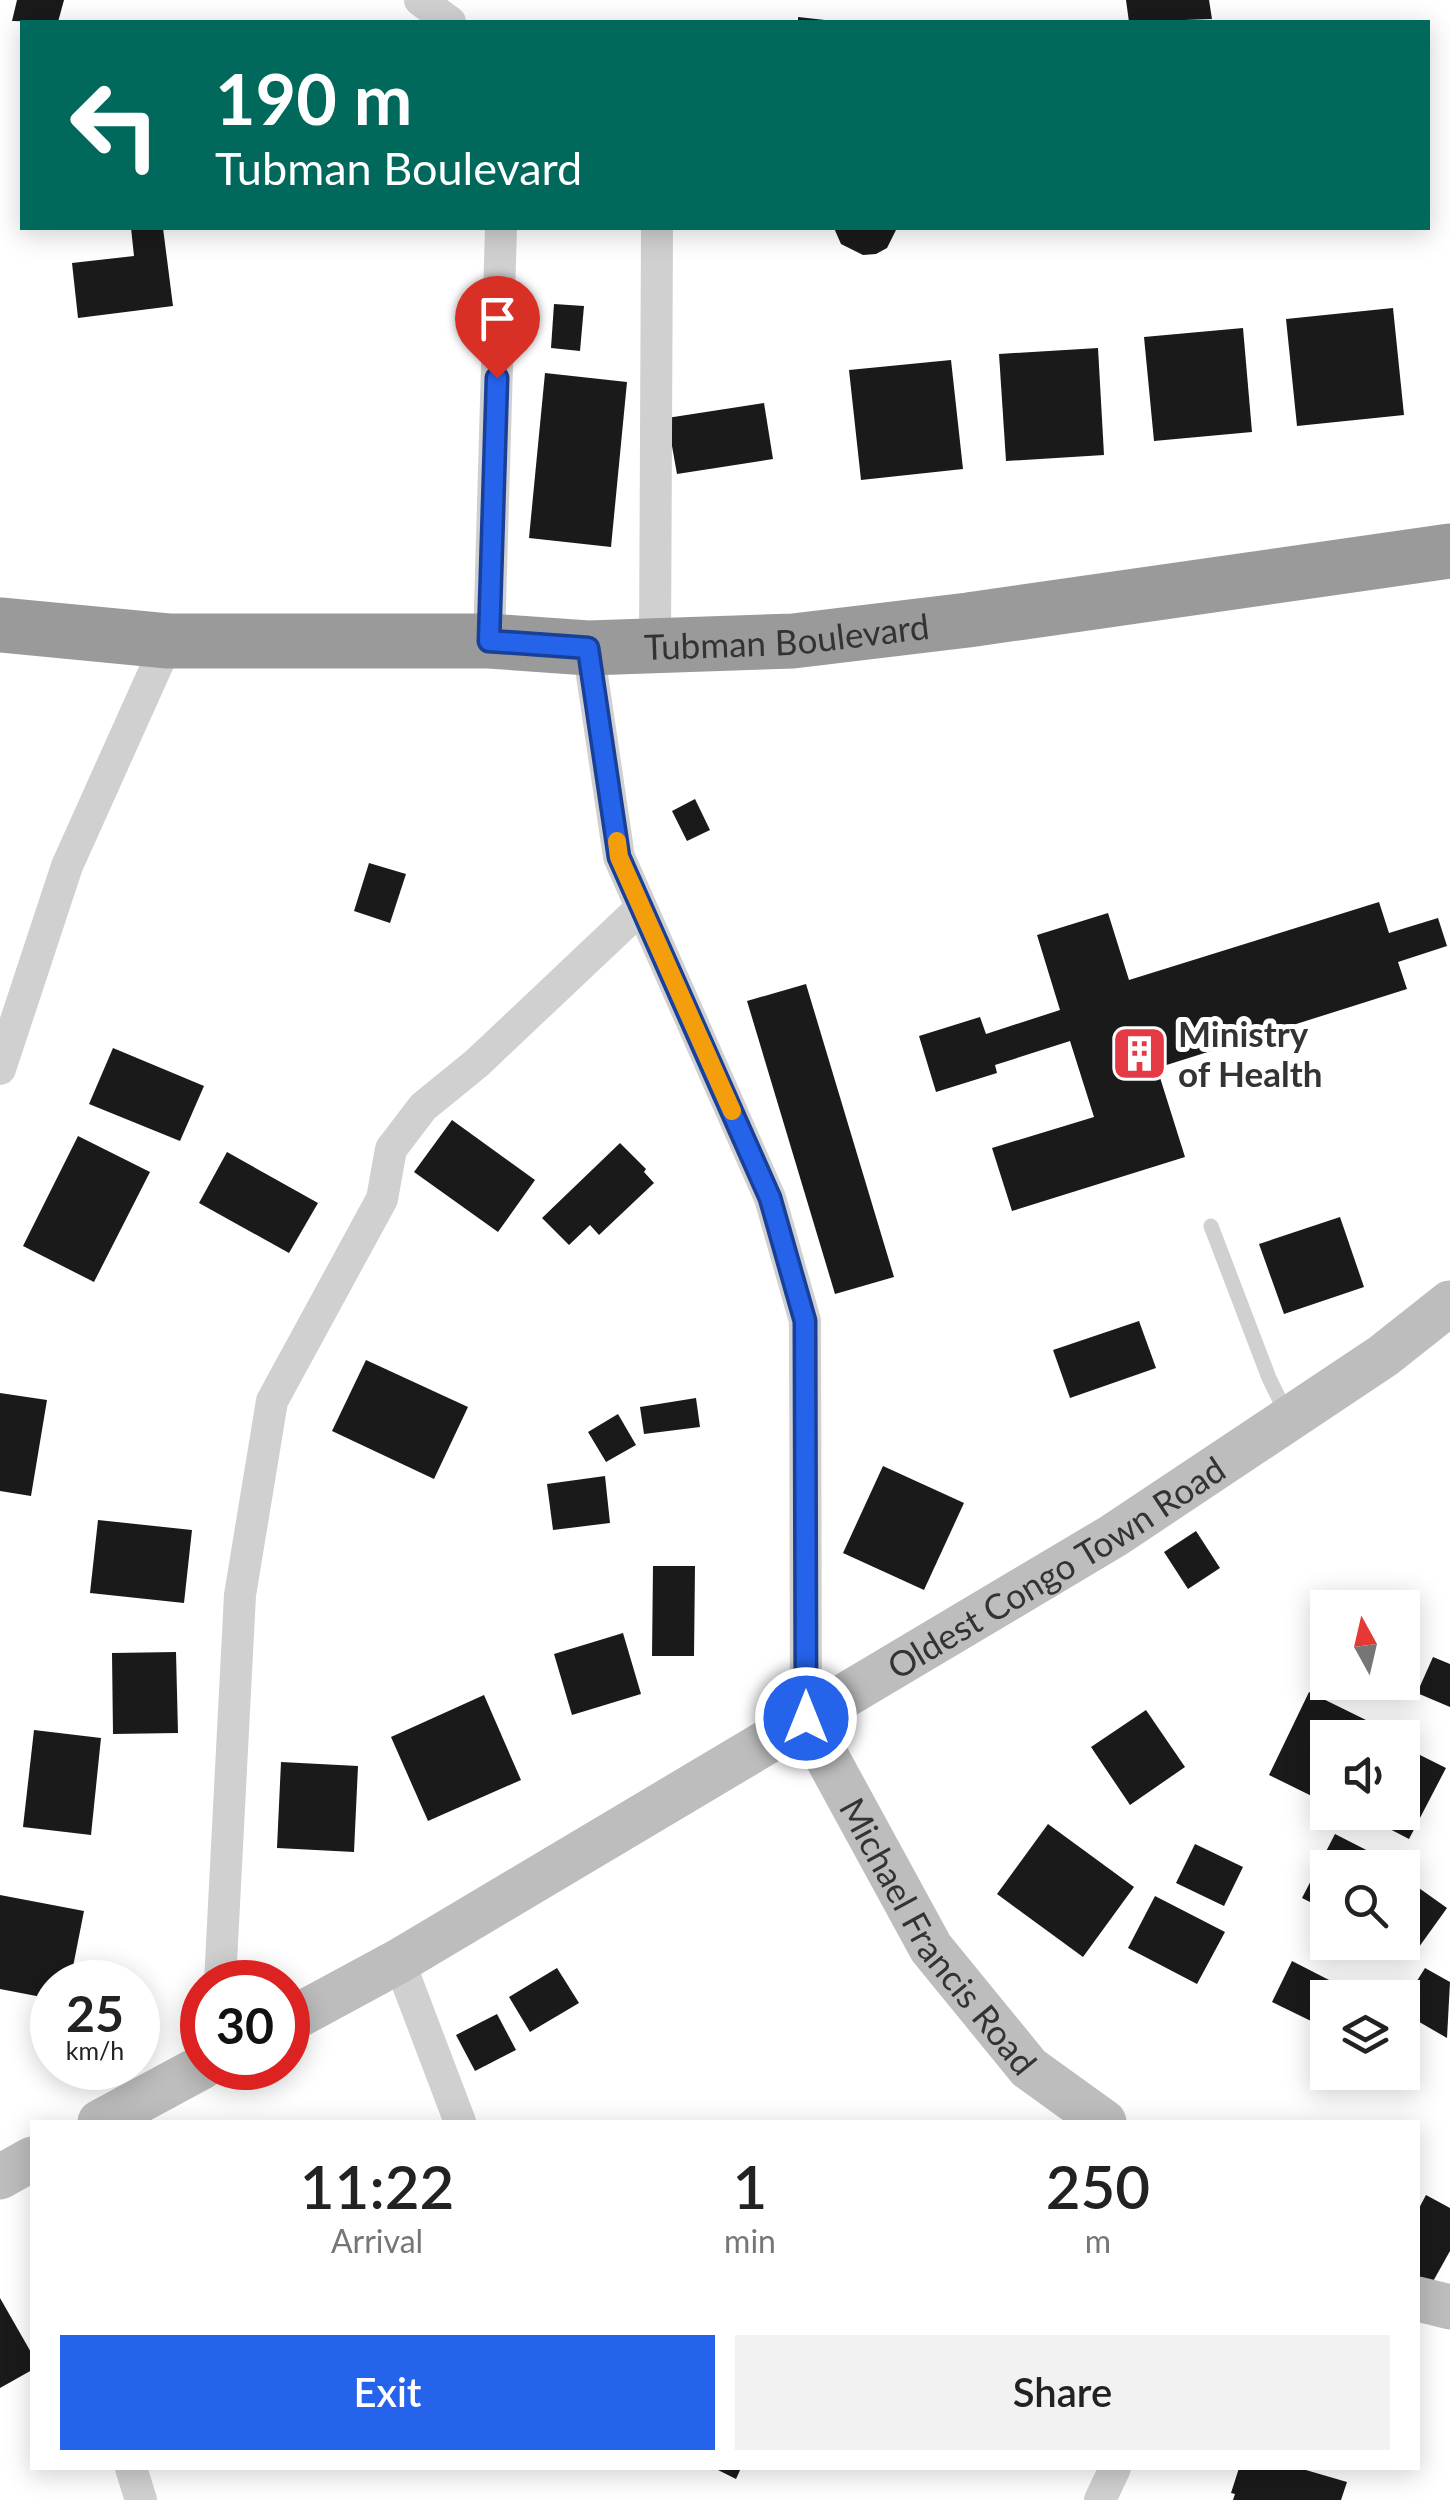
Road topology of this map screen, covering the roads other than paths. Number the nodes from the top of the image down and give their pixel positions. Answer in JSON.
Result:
{"nodes":[{"id":1,"x":420,"y":0,"type":"edge"},
{"id":2,"x":447,"y":20,"type":"edge"},
{"id":3,"x":501,"y":230,"type":"edge"},
{"id":4,"x":657,"y":230,"type":"edge"},
{"id":5,"x":1450,"y":552,"type":"edge"},
{"id":6,"x":0,"y":624,"type":"edge"},
{"id":7,"x":168,"y":641,"type":"junction"},
{"id":8,"x":489,"y":641,"type":"junction"},
{"id":9,"x":656,"y":647,"type":"junction"},
{"id":10,"x":588,"y":648,"type":"junction"},
{"id":11,"x":642,"y":908,"type":"junction"},
{"id":12,"x":0,"y":1069,"type":"edge"},
{"id":13,"x":1211,"y":1226,"type":"dead end"},
{"id":14,"x":1450,"y":1302,"type":"edge"},
{"id":15,"x":1289,"y":1420,"type":"junction"},
{"id":16,"x":806,"y":1718,"type":"junction"},
{"id":17,"x":221,"y":1960,"type":"edge"},
{"id":18,"x":399,"y":1962,"type":"junction"},
{"id":19,"x":310,"y":2010,"type":"edge"},
{"id":20,"x":180,"y":2079,"type":"edge"},
{"id":21,"x":104,"y":2120,"type":"edge"},
{"id":22,"x":459,"y":2120,"type":"edge"},
{"id":23,"x":1101,"y":2120,"type":"edge"},
{"id":24,"x":30,"y":2160,"type":"edge"},
{"id":25,"x":0,"y":2177,"type":"edge"},
{"id":26,"x":1420,"y":2300,"type":"edge"},
{"id":27,"x":1450,"y":2307,"type":"edge"},
{"id":28,"x":132,"y":2470,"type":"edge"},
{"id":29,"x":1114,"y":2470,"type":"edge"},
{"id":30,"x":141,"y":2500,"type":"edge"},
{"id":31,"x":1100,"y":2500,"type":"edge"}],
"edges":[{"from":1,"to":2,"type":"street"},
{"from":3,"to":8,"type":"street"},
{"from":4,"to":9,"type":"street"},
{"from":5,"to":9,"type":"highway","name":"Tubman Boulevard"},
{"from":6,"to":7,"type":"highway","name":"Tubman Boulevard"},
{"from":7,"to":8,"type":"highway","name":"Tubman Boulevard"},
{"from":7,"to":12,"type":"street"},
{"from":8,"to":10,"type":"highway","name":"Tubman Boulevard"},
{"from":9,"to":10,"type":"highway","name":"Tubman Boulevard"},
{"from":10,"to":11,"type":"street"},
{"from":11,"to":16,"type":"street"},
{"from":11,"to":17,"type":"street"},
{"from":13,"to":15,"type":"lane"},
{"from":14,"to":15,"type":"street","name":"Oldest Congo Town Road"},
{"from":15,"to":16,"type":"street","name":"Oldest Congo Town Road"},
{"from":16,"to":18,"type":"street","name":"Oldest Congo Town Road"},
{"from":16,"to":23,"type":"street","name":"Michael Francis Road"},
{"from":18,"to":19,"type":"street","name":"Oldest Congo Town Road"},
{"from":18,"to":22,"type":"street"},
{"from":20,"to":21,"type":"street"},
{"from":24,"to":25,"type":"street"},
{"from":26,"to":27,"type":"street"},
{"from":28,"to":30,"type":"street"},
{"from":29,"to":31,"type":"street"}]}
